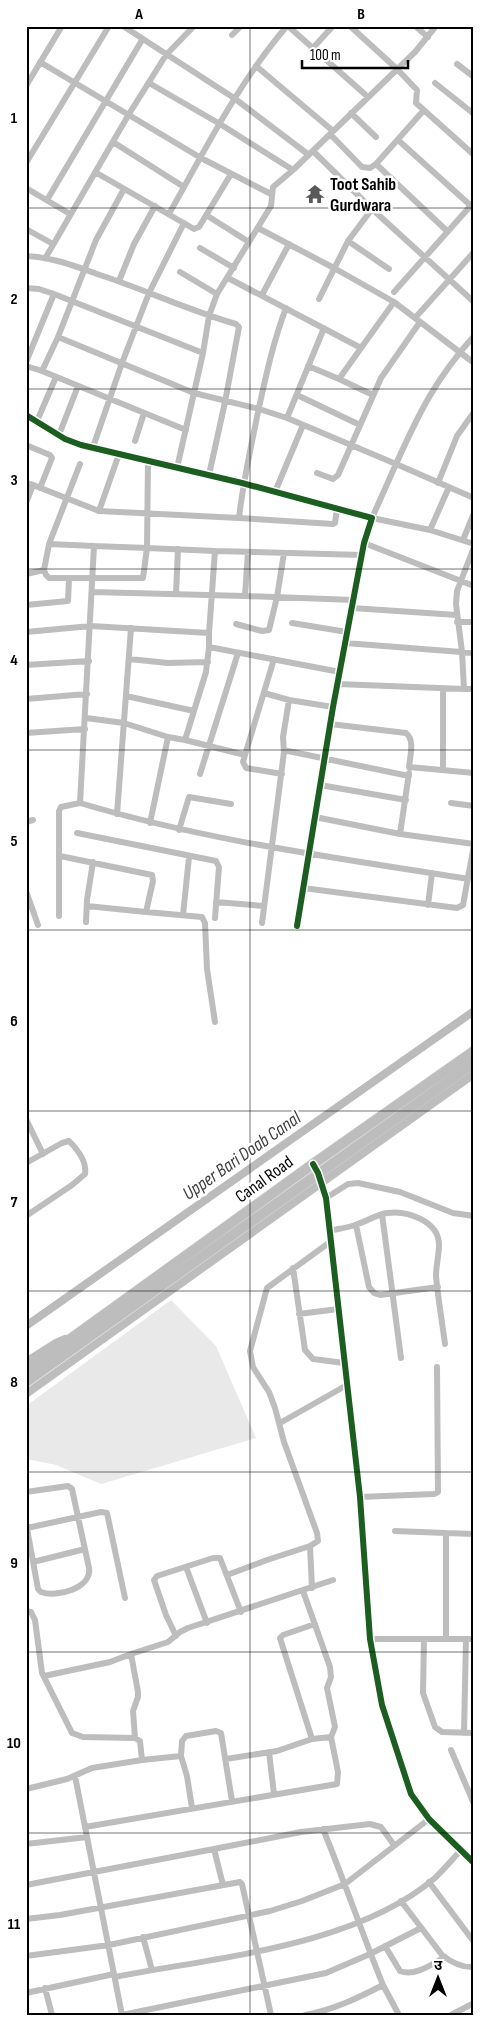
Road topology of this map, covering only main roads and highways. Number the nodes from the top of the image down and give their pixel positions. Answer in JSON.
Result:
{"nodes":[{"id":1,"x":474,"y":1051,"type":"edge"},
{"id":2,"x":474,"y":1063,"type":"edge"},
{"id":3,"x":315,"y":1169,"type":"junction"},
{"id":4,"x":77,"y":1340,"type":"junction"},
{"id":5,"x":26,"y":1371,"type":"edge"},
{"id":6,"x":26,"y":1382,"type":"edge"}],
"edges":[{"from":1,"to":3,"type":"main road","name":"Canal Road"},
{"from":2,"to":3,"type":"main road","name":"Canal Road"},
{"from":3,"to":4,"type":"main road","name":"Canal Road"},
{"from":4,"to":5,"type":"main road"},
{"from":4,"to":6,"type":"main road"}]}
